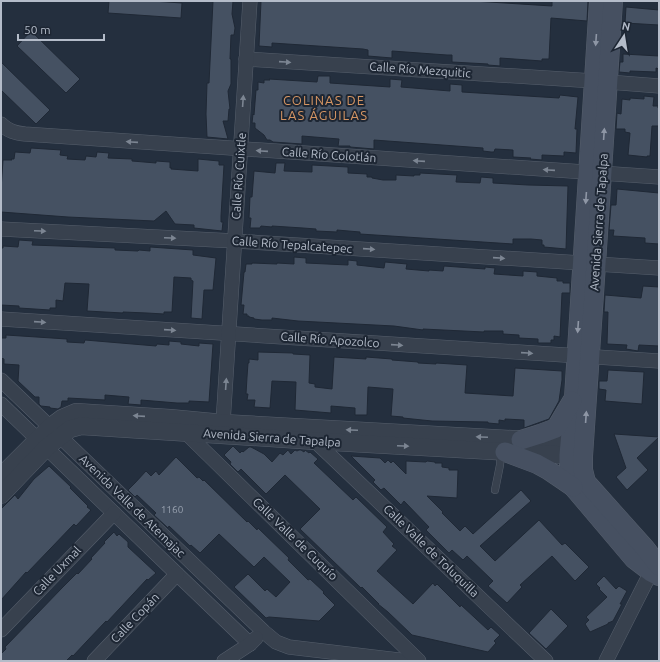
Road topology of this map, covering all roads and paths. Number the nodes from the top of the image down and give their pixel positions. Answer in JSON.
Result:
{"nodes":[{"id":1,"x":250,"y":1,"type":"edge"},
{"id":2,"x":599,"y":1,"type":"edge"},
{"id":3,"x":613,"y":1,"type":"edge"},
{"id":4,"x":246,"y":59,"type":"junction"},
{"id":5,"x":601,"y":82,"type":"junction"},
{"id":6,"x":659,"y":86,"type":"edge"},
{"id":7,"x":1,"y":124,"type":"edge"},
{"id":8,"x":240,"y":149,"type":"junction"},
{"id":9,"x":595,"y":173,"type":"junction"},
{"id":10,"x":659,"y":177,"type":"edge"},
{"id":11,"x":1,"y":229,"type":"edge"},
{"id":12,"x":235,"y":241,"type":"junction"},
{"id":13,"x":589,"y":263,"type":"junction"},
{"id":14,"x":659,"y":268,"type":"edge"},
{"id":15,"x":1,"y":319,"type":"edge"},
{"id":16,"x":229,"y":334,"type":"junction"},
{"id":17,"x":583,"y":356,"type":"junction"},
{"id":18,"x":659,"y":361,"type":"edge"},
{"id":19,"x":1,"y":380,"type":"edge"},
{"id":20,"x":574,"y":398,"type":"junction"},
{"id":21,"x":1,"y":404,"type":"edge"},
{"id":22,"x":170,"y":418,"type":"junction"},
{"id":23,"x":223,"y":423,"type":"junction"},
{"id":24,"x":55,"y":432,"type":"junction"},
{"id":25,"x":185,"y":432,"type":"junction"},
{"id":26,"x":521,"y":440,"type":"junction"},
{"id":27,"x":315,"y":441,"type":"junction"},
{"id":28,"x":42,"y":443,"type":"junction"},
{"id":29,"x":577,"y":449,"type":"junction"},
{"id":30,"x":503,"y":452,"type":"junction"},
{"id":31,"x":1,"y":476,"type":"edge"},
{"id":32,"x":573,"y":487,"type":"junction"},
{"id":33,"x":495,"y":490,"type":"dead end"},
{"id":34,"x":1,"y":495,"type":"edge"},
{"id":35,"x":114,"y":513,"type":"junction"},
{"id":36,"x":656,"y":569,"type":"edge"},
{"id":37,"x":177,"y":574,"type":"junction"},
{"id":38,"x":1,"y":630,"type":"edge"},
{"id":39,"x":264,"y":632,"type":"junction"},
{"id":40,"x":250,"y":644,"type":"junction"},
{"id":41,"x":94,"y":661,"type":"edge"},
{"id":42,"x":224,"y":661,"type":"edge"},
{"id":43,"x":407,"y":661,"type":"edge"},
{"id":44,"x":419,"y":661,"type":"edge"},
{"id":45,"x":546,"y":661,"type":"edge"},
{"id":46,"x":606,"y":661,"type":"edge"}],
"edges":[{"from":1,"to":4,"type":"street","name":"Calle Río Cuixtle"},
{"from":2,"to":5,"type":"main road","name":"Avenida Sierra de Tapalpa","one_way":true},
{"from":3,"to":5,"type":"main road","name":"Avenida Sierra de Tapalpa"},
{"from":4,"to":5,"type":"street","name":"Calle Río Mezquitic","one_way":true},
{"from":8,"to":4,"type":"street","name":"Calle Río Cuixtle","one_way":true},
{"from":5,"to":6,"type":"street","name":"Calle Río Mezquitic"},
{"from":5,"to":9,"type":"main road","name":"Avenida Sierra de Tapalpa"},
{"from":8,"to":7,"type":"street","name":"Calle Río Colotlán","one_way":true},
{"from":9,"to":8,"type":"street","name":"Calle Río Colotlán","one_way":true},
{"from":8,"to":12,"type":"street","name":"Calle Río Cuixtle"},
{"from":9,"to":10,"type":"street","name":"Calle Río Colotlán"},
{"from":9,"to":13,"type":"main road","name":"Avenida Sierra de Tapalpa"},
{"from":11,"to":12,"type":"street","name":"Calle Río Tepalcatepec","one_way":true},
{"from":12,"to":13,"type":"street","name":"Calle Río Tepalcatepec","one_way":true},
{"from":12,"to":16,"type":"street","name":"Calle Río Cuixtle"},
{"from":13,"to":14,"type":"street","name":"Calle Río Tepalcatepec"},
{"from":13,"to":17,"type":"main road","name":"Avenida Sierra de Tapalpa"},
{"from":15,"to":16,"type":"street","name":"Calle Río Apozolco","one_way":true},
{"from":16,"to":17,"type":"street","name":"Calle Río Apozolco","one_way":true},
{"from":23,"to":16,"type":"street","name":"Calle Río Cuixtle","one_way":true},
{"from":17,"to":18,"type":"street","name":"Calle Río Apozolco"},
{"from":17,"to":20,"type":"main road","name":"Avenida Sierra de Tapalpa"},
{"from":29,"to":17,"type":"main road","name":"Avenida Sierra de Tapalpa","one_way":true},
{"from":19,"to":24,"type":"street","name":"Avenida Valle de Atemajac"},
{"from":20,"to":26,"type":"main road"},
{"from":20,"to":29,"type":"main road","name":"Avenida Sierra de Tapalpa"},
{"from":21,"to":28,"type":"street","name":"Avenida Valle de Atemajac"},
{"from":22,"to":23,"type":"street","name":"Avenida Sierra de Tapalpa"},
{"from":22,"to":24,"type":"street","name":"Avenida Sierra de Tapalpa","one_way":true},
{"from":22,"to":25,"type":"street","name":"Calle Valle de Cuquío"},
{"from":26,"to":23,"type":"street","name":"Avenida Sierra de Tapalpa","one_way":true},
{"from":24,"to":25,"type":"street","name":"Avenida Sierra de Tapalpa"},
{"from":24,"to":28,"type":"street","name":"Avenida Sierra de Tapalpa"},
{"from":24,"to":39,"type":"street","name":"Avenida Valle de Atemajac"},
{"from":25,"to":27,"type":"street","name":"Avenida Sierra de Tapalpa"},
{"from":25,"to":44,"type":"street","name":"Calle Valle de Cuquío"},
{"from":26,"to":29,"type":"street","name":"Avenida Sierra de Tapalpa"},
{"from":27,"to":30,"type":"street","name":"Avenida Sierra de Tapalpa","one_way":true},
{"from":27,"to":45,"type":"street","name":"Calle Valle de Toluquilla"},
{"from":28,"to":31,"type":"street","name":"Avenida Sierra de Tapalpa"},
{"from":28,"to":34,"type":"street","name":"Avenida Sierra de Tapalpa"},
{"from":28,"to":35,"type":"street","name":"Avenida Valle de Atemajac"},
{"from":29,"to":30,"type":"street","name":"Avenida Sierra de Tapalpa"},
{"from":29,"to":32,"type":"main road","name":"Avenida Sierra de Tapalpa"},
{"from":29,"to":36,"type":"main road","name":"Avenida Sierra de Tapalpa"},
{"from":30,"to":32,"type":"main road"},
{"from":30,"to":33,"type":"lane"},
{"from":32,"to":36,"type":"main road","name":"Avenida Sierra de Tapalpa"},
{"from":35,"to":37,"type":"street","name":"Avenida Valle de Atemajac"},
{"from":35,"to":38,"type":"street","name":"Calle Uxmal"},
{"from":36,"to":46,"type":"street"},
{"from":37,"to":40,"type":"street","name":"Avenida Valle de Atemajac"},
{"from":37,"to":41,"type":"street","name":"Calle Copán"},
{"from":39,"to":40,"type":"street"},
{"from":39,"to":43,"type":"street","name":"Avenida Valle de Atemajac"},
{"from":40,"to":42,"type":"street"}]}
